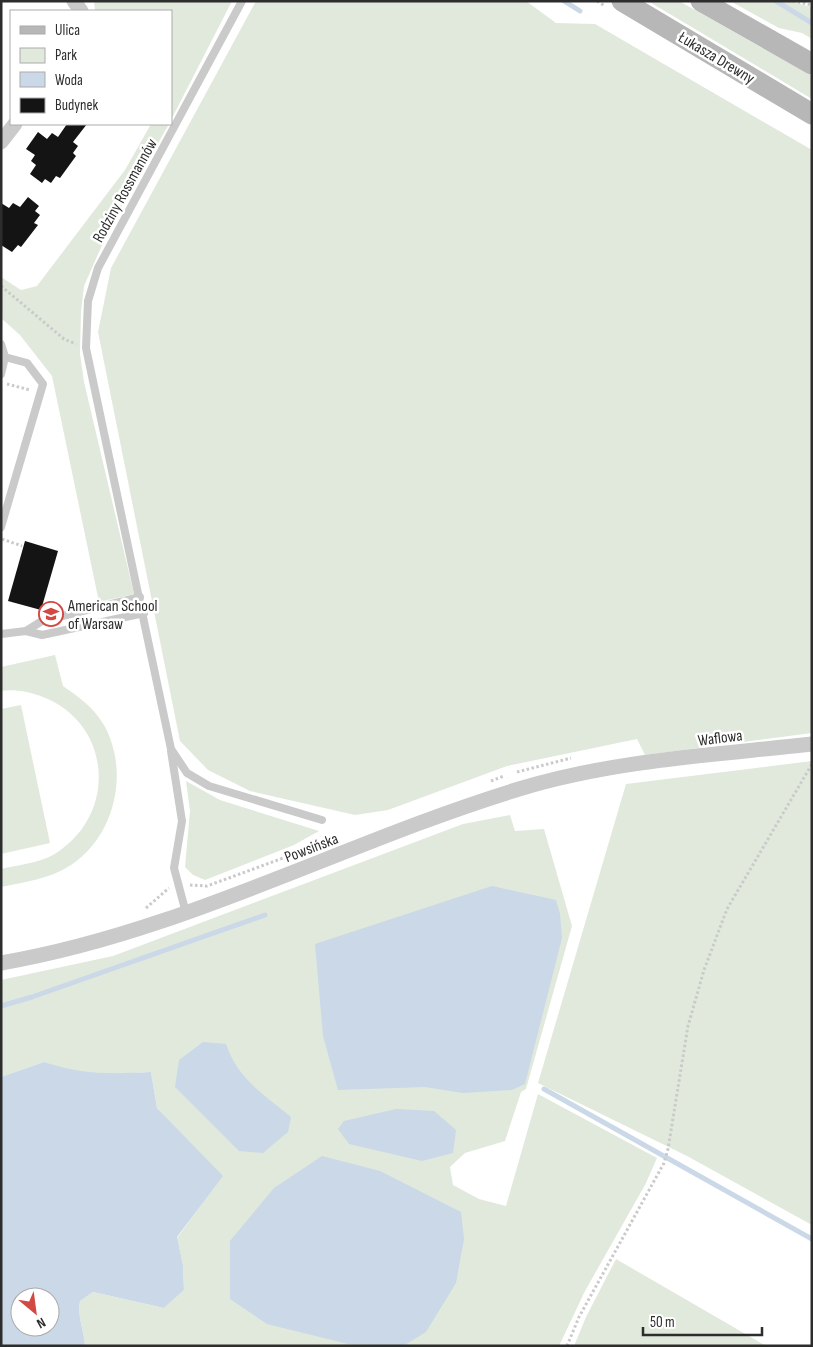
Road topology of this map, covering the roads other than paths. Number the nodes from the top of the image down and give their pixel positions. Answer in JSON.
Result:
{"nodes":[{"id":1,"x":242,"y":1,"type":"edge"},
{"id":2,"x":622,"y":1,"type":"edge"},
{"id":3,"x":701,"y":1,"type":"edge"},
{"id":4,"x":812,"y":64,"type":"edge"},
{"id":5,"x":812,"y":114,"type":"edge"},
{"id":6,"x":14,"y":125,"type":"edge"},
{"id":7,"x":1,"y":142,"type":"edge"},
{"id":8,"x":1,"y":344,"type":"edge"},
{"id":9,"x":5,"y":357,"type":"junction"},
{"id":10,"x":1,"y":374,"type":"edge"},
{"id":11,"x":1,"y":527,"type":"edge"},
{"id":12,"x":140,"y":597,"type":"junction"},
{"id":13,"x":144,"y":613,"type":"junction"},
{"id":14,"x":26,"y":631,"type":"junction"},
{"id":15,"x":3,"y":632,"type":"edge"},
{"id":16,"x":812,"y":744,"type":"edge"},
{"id":17,"x":171,"y":749,"type":"junction"},
{"id":18,"x":633,"y":764,"type":"joint"},
{"id":19,"x":322,"y":820,"type":"dead end"},
{"id":20,"x":186,"y":913,"type":"junction"},
{"id":21,"x":1,"y":963,"type":"edge"}],
"edges":[{"from":1,"to":12,"type":"lane","name":"Rodziny Rossmannów"},
{"from":2,"to":5,"type":"main road","name":"Łukasza Drewny"},
{"from":3,"to":4,"type":"main road"},
{"from":6,"to":7,"type":"street"},
{"from":8,"to":9,"type":"lane"},
{"from":9,"to":10,"type":"lane"},
{"from":9,"to":11,"type":"lane"},
{"from":12,"to":13,"type":"lane","name":"Rodziny Rossmannów"},
{"from":12,"to":14,"type":"lane"},
{"from":13,"to":14,"type":"lane"},
{"from":13,"to":17,"type":"lane","name":"Rodziny Rossmannów"},
{"from":14,"to":15,"type":"lane"},
{"from":16,"to":18,"type":"street","name":"Waflowa"},
{"from":17,"to":19,"type":"lane"},
{"from":17,"to":20,"type":"lane","name":"Rodziny Rossmannów"},
{"from":18,"to":20,"type":"street","name":"Powsińska"},
{"from":20,"to":21,"type":"street","name":"Powsińska"}]}
